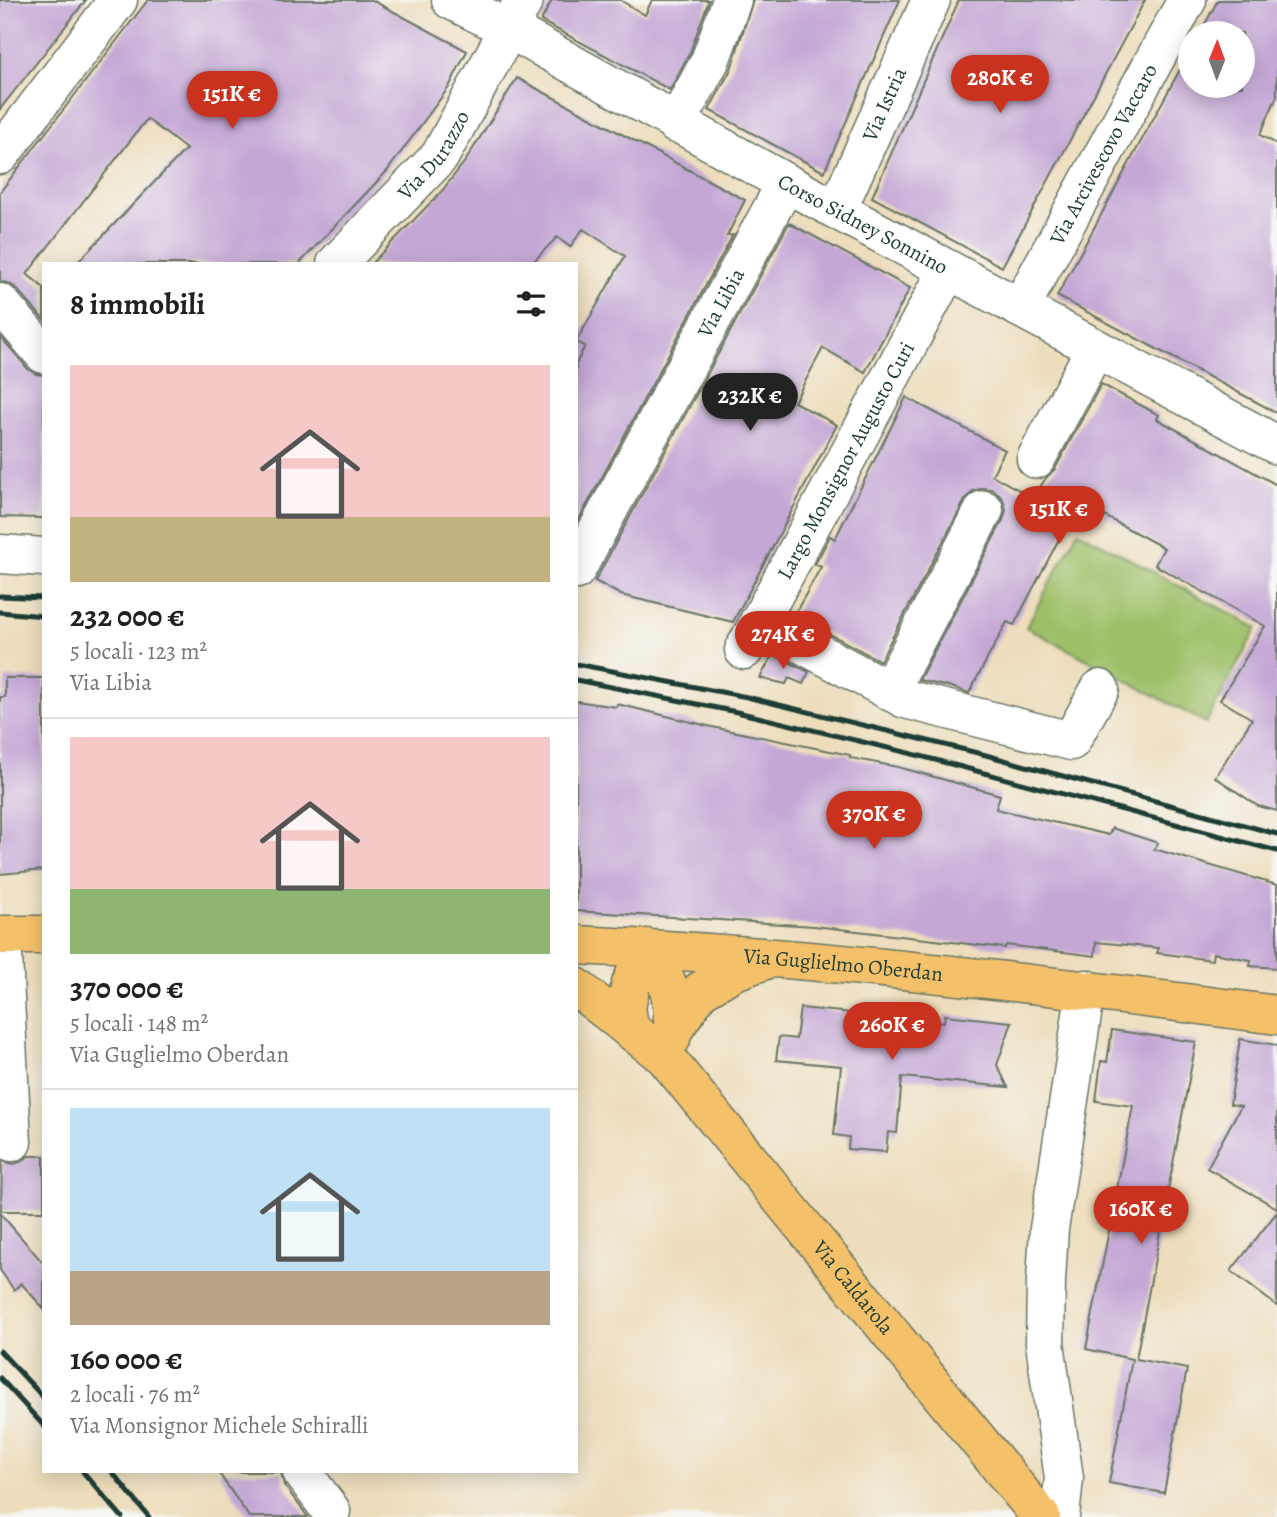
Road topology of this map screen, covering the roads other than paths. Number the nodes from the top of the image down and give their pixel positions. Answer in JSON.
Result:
{"nodes":[{"id":1,"x":118,"y":0,"type":"edge"},
{"id":2,"x":451,"y":0,"type":"edge"},
{"id":3,"x":733,"y":0,"type":"edge"},
{"id":4,"x":931,"y":0,"type":"edge"},
{"id":5,"x":1187,"y":0,"type":"edge"},
{"id":6,"x":517,"y":15,"type":"edge"},
{"id":7,"x":676,"y":124,"type":"junction"},
{"id":8,"x":0,"y":155,"type":"edge"},
{"id":9,"x":786,"y":183,"type":"junction"},
{"id":10,"x":837,"y":210,"type":"junction"},
{"id":11,"x":338,"y":262,"type":"edge"},
{"id":12,"x":948,"y":270,"type":"junction"},
{"id":13,"x":0,"y":303,"type":"edge"},
{"id":14,"x":1020,"y":308,"type":"junction"},
{"id":15,"x":1095,"y":349,"type":"junction"},
{"id":16,"x":42,"y":352,"type":"edge"},
{"id":17,"x":1277,"y":445,"type":"edge"},
{"id":18,"x":1035,"y":458,"type":"dead end"},
{"id":19,"x":984,"y":510,"type":"dead end"},
{"id":20,"x":0,"y":554,"type":"edge"},
{"id":21,"x":42,"y":557,"type":"edge"},
{"id":22,"x":578,"y":566,"type":"edge"},
{"id":23,"x":1100,"y":689,"type":"dead end"},
{"id":24,"x":889,"y":691,"type":"junction"},
{"id":25,"x":42,"y":935,"type":"edge"},
{"id":26,"x":1,"y":936,"type":"edge"},
{"id":27,"x":578,"y":945,"type":"edge"},
{"id":28,"x":646,"y":948,"type":"junction"},
{"id":29,"x":775,"y":957,"type":"junction"},
{"id":30,"x":578,"y":989,"type":"edge"},
{"id":31,"x":1086,"y":989,"type":"junction"},
{"id":32,"x":1277,"y":1015,"type":"edge"},
{"id":33,"x":630,"y":1030,"type":"junction"},
{"id":34,"x":669,"y":1044,"type":"junction"},
{"id":35,"x":12,"y":1142,"type":"dead end"},
{"id":36,"x":304,"y":1473,"type":"edge"},
{"id":37,"x":331,"y":1511,"type":"dead end"},
{"id":38,"x":1041,"y":1517,"type":"edge"},
{"id":39,"x":1060,"y":1517,"type":"edge"}],
"edges":[{"from":1,"to":8,"type":"street"},
{"from":2,"to":6,"type":"street","name":"Corso Sidney Sonnino"},
{"from":3,"to":7,"type":"street"},
{"from":4,"to":10,"type":"street","name":"Via Istria"},
{"from":5,"to":14,"type":"street","name":"Via Arcivescovo Vaccaro"},
{"from":6,"to":7,"type":"street","name":"Corso Sidney Sonnino"},
{"from":6,"to":11,"type":"street","name":"Via Durazzo"},
{"from":7,"to":9,"type":"street","name":"Corso Sidney Sonnino"},
{"from":9,"to":10,"type":"street","name":"Corso Sidney Sonnino"},
{"from":9,"to":22,"type":"street","name":"Via Libia"},
{"from":10,"to":12,"type":"street","name":"Corso Sidney Sonnino"},
{"from":12,"to":14,"type":"street","name":"Corso Sidney Sonnino"},
{"from":12,"to":24,"type":"street","name":"Largo Monsignor Augusto Curi"},
{"from":13,"to":16,"type":"street"},
{"from":14,"to":15,"type":"street","name":"Corso Sidney Sonnino"},
{"from":15,"to":17,"type":"street","name":"Corso Sidney Sonnino"},
{"from":15,"to":18,"type":"street"},
{"from":19,"to":24,"type":"street"},
{"from":20,"to":21,"type":"street"},
{"from":23,"to":24,"type":"street"},
{"from":25,"to":26,"type":"main road"},
{"from":26,"to":35,"type":"street"},
{"from":27,"to":28,"type":"main road","name":"Via Guglielmo Oberdan"},
{"from":28,"to":29,"type":"main road","name":"Via Guglielmo Oberdan"},
{"from":28,"to":33,"type":"main road"},
{"from":28,"to":34,"type":"main road"},
{"from":29,"to":31,"type":"main road","name":"Via Guglielmo Oberdan"},
{"from":29,"to":34,"type":"main road"},
{"from":30,"to":33,"type":"main road","name":"Via Caldarola"},
{"from":31,"to":32,"type":"main road","name":"Via Guglielmo Oberdan"},
{"from":31,"to":39,"type":"street"},
{"from":33,"to":34,"type":"main road","name":"Via Caldarola"},
{"from":34,"to":38,"type":"main road","name":"Via Caldarola"},
{"from":36,"to":37,"type":"street"}]}
